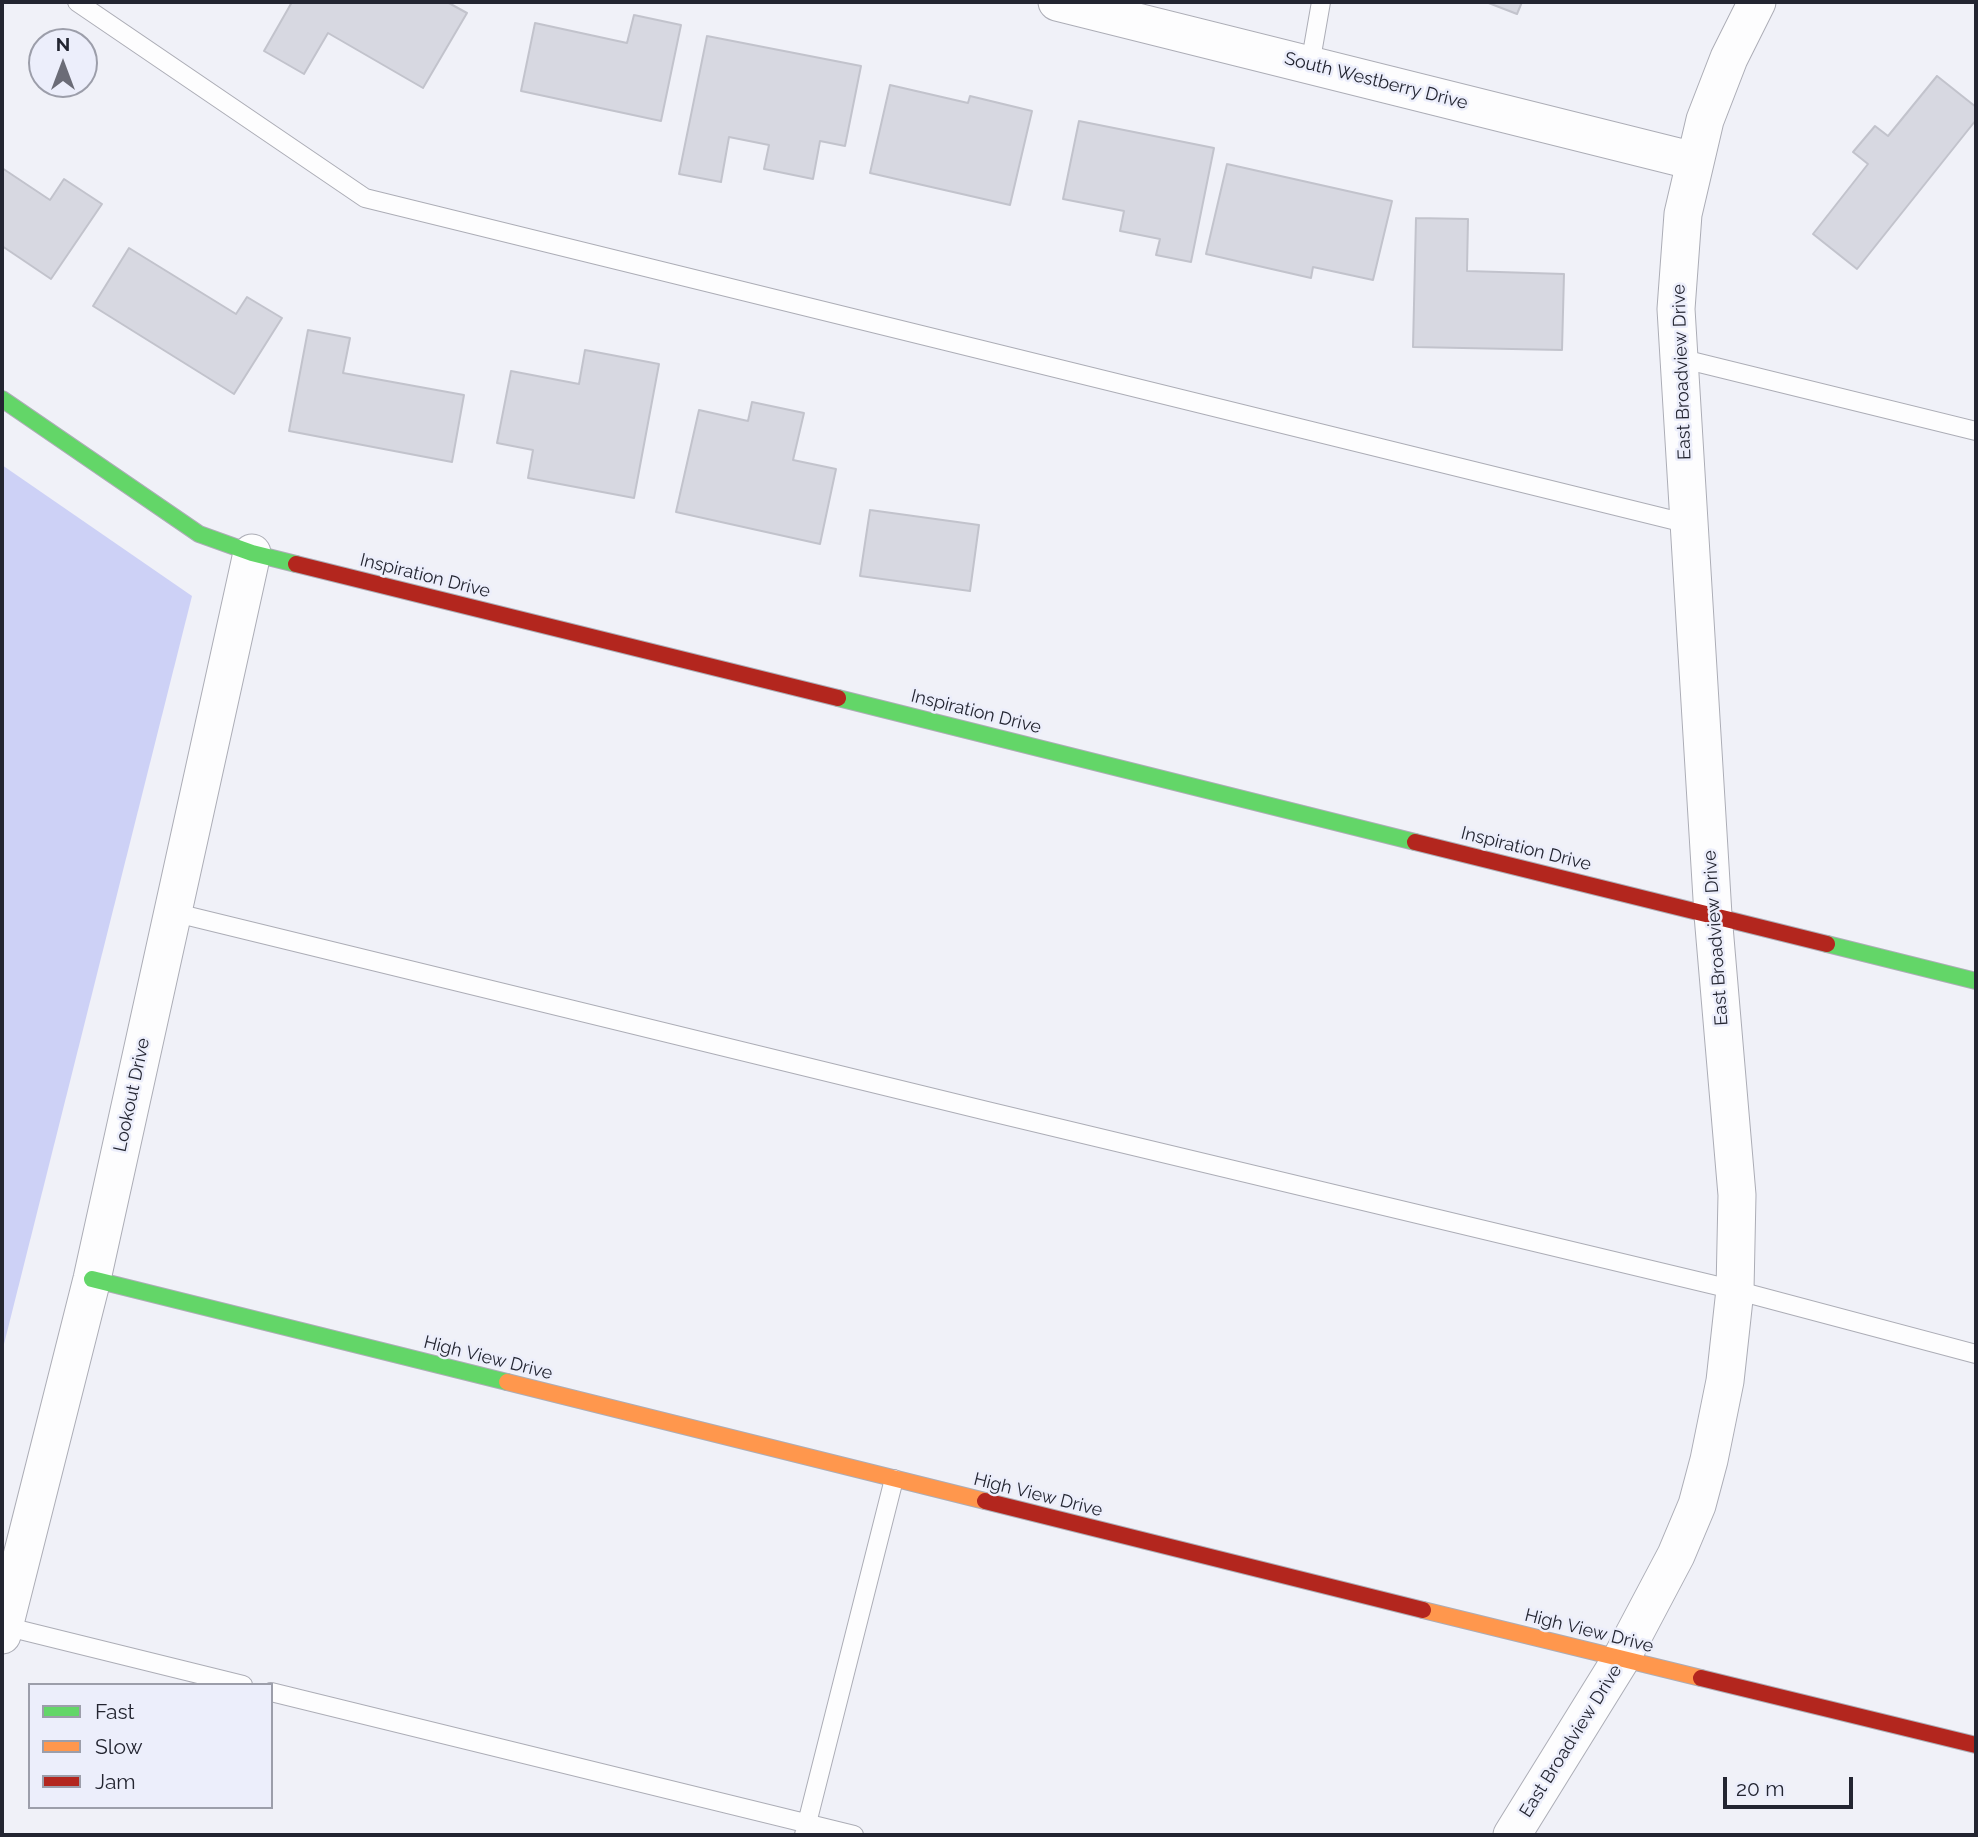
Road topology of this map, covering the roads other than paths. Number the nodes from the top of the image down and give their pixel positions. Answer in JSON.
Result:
{"nodes":[{"id":1,"x":77,"y":2,"type":"edge"},
{"id":2,"x":1057,"y":2,"type":"edge"},
{"id":3,"x":1321,"y":2,"type":"edge"},
{"id":4,"x":1757,"y":2,"type":"edge"},
{"id":5,"x":1310,"y":65,"type":"junction"},
{"id":6,"x":1695,"y":161,"type":"junction"},
{"id":7,"x":1679,"y":358,"type":"junction"},
{"id":8,"x":2,"y":399,"type":"edge"},
{"id":9,"x":1976,"y":431,"type":"edge"},
{"id":10,"x":1689,"y":524,"type":"junction"},
{"id":11,"x":253,"y":553,"type":"junction"},
{"id":12,"x":172,"y":912,"type":"junction"},
{"id":13,"x":1713,"y":915,"type":"junction"},
{"id":14,"x":1976,"y":981,"type":"edge"},
{"id":15,"x":92,"y":1279,"type":"junction"},
{"id":16,"x":1735,"y":1290,"type":"junction"},
{"id":17,"x":1976,"y":1354,"type":"edge"},
{"id":18,"x":894,"y":1479,"type":"junction"},
{"id":19,"x":3,"y":1631,"type":"edge"},
{"id":20,"x":1621,"y":1659,"type":"junction"},
{"id":21,"x":234,"y":1683,"type":"edge"},
{"id":22,"x":273,"y":1693,"type":"edge"},
{"id":23,"x":1976,"y":1745,"type":"edge"},
{"id":24,"x":805,"y":1829,"type":"edge"},
{"id":25,"x":854,"y":1835,"type":"edge"},
{"id":26,"x":1512,"y":1835,"type":"edge"}],
"edges":[{"from":1,"to":10,"type":"lane"},
{"from":2,"to":5,"type":"street","name":"South Westberry Drive"},
{"from":3,"to":5,"type":"lane"},
{"from":4,"to":6,"type":"street","name":"East Broadview Drive"},
{"from":5,"to":6,"type":"street","name":"South Westberry Drive"},
{"from":6,"to":7,"type":"street","name":"East Broadview Drive"},
{"from":7,"to":9,"type":"lane"},
{"from":7,"to":10,"type":"street","name":"East Broadview Drive"},
{"from":8,"to":11,"type":"street","name":"Inspiration Drive"},
{"from":10,"to":13,"type":"street","name":"East Broadview Drive"},
{"from":11,"to":12,"type":"street","name":"Lookout Drive"},
{"from":11,"to":13,"type":"street","name":"Inspiration Drive"},
{"from":12,"to":15,"type":"street","name":"Lookout Drive"},
{"from":12,"to":16,"type":"lane"},
{"from":13,"to":14,"type":"street","name":"Inspiration Drive"},
{"from":13,"to":16,"type":"street","name":"East Broadview Drive"},
{"from":15,"to":18,"type":"street","name":"High View Drive"},
{"from":15,"to":19,"type":"street","name":"Lookout Drive"},
{"from":16,"to":17,"type":"lane"},
{"from":16,"to":20,"type":"street","name":"East Broadview Drive"},
{"from":18,"to":20,"type":"street","name":"High View Drive"},
{"from":18,"to":24,"type":"lane"},
{"from":19,"to":21,"type":"lane"},
{"from":20,"to":23,"type":"street","name":"High View Drive"},
{"from":20,"to":26,"type":"street","name":"East Broadview Drive"},
{"from":22,"to":24,"type":"lane"},
{"from":24,"to":25,"type":"lane"}]}
